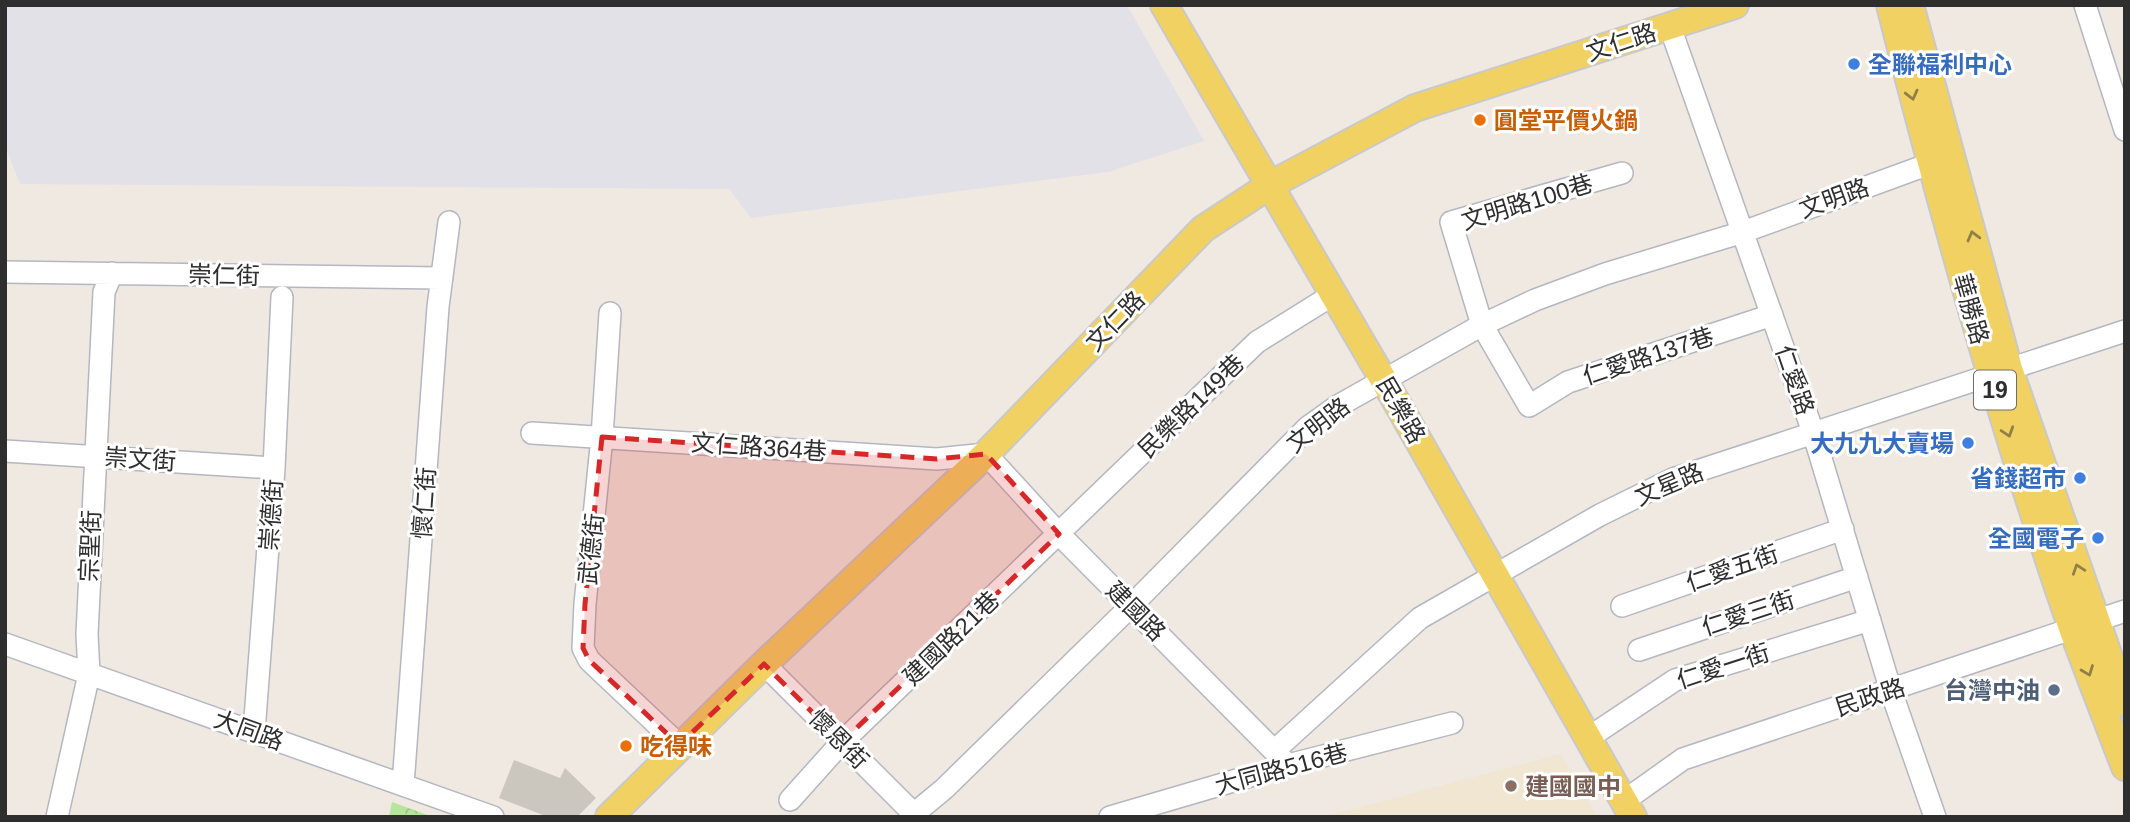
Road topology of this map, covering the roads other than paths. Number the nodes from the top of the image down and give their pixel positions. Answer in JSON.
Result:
{"nodes":[{"id":1,"x":1164,"y":5,"type":"edge"},
{"id":2,"x":1735,"y":5,"type":"edge"},
{"id":3,"x":1889,"y":5,"type":"edge"},
{"id":4,"x":1910,"y":5,"type":"edge"},
{"id":5,"x":2085,"y":5,"type":"edge"},
{"id":6,"x":1670,"y":27,"type":"junction"},
{"id":7,"x":2125,"y":130,"type":"edge"},
{"id":8,"x":1941,"y":160,"type":"junction"},
{"id":9,"x":1622,"y":173,"type":"dead end"},
{"id":10,"x":1270,"y":185,"type":"junction"},
{"id":11,"x":449,"y":222,"type":"dead end"},
{"id":12,"x":1743,"y":232,"type":"junction"},
{"id":13,"x":5,"y":272,"type":"edge"},
{"id":14,"x":113,"y":273,"type":"junction"},
{"id":15,"x":442,"y":278,"type":"junction"},
{"id":16,"x":1334,"y":294,"type":"junction"},
{"id":17,"x":282,"y":297,"type":"dead end"},
{"id":18,"x":610,"y":313,"type":"dead end"},
{"id":19,"x":1772,"y":315,"type":"junction"},
{"id":20,"x":1482,"y":326,"type":"junction"},
{"id":21,"x":2125,"y":331,"type":"edge"},
{"id":22,"x":2000,"y":373,"type":"junction"},
{"id":23,"x":1384,"y":380,"type":"junction"},
{"id":24,"x":1813,"y":432,"type":"junction"},
{"id":25,"x":532,"y":433,"type":"dead end"},
{"id":26,"x":601,"y":437,"type":"junction"},
{"id":27,"x":5,"y":452,"type":"edge"},
{"id":28,"x":986,"y":454,"type":"junction"},
{"id":29,"x":94,"y":456,"type":"junction"},
{"id":30,"x":274,"y":468,"type":"junction"},
{"id":31,"x":1843,"y":529,"type":"junction"},
{"id":32,"x":1059,"y":534,"type":"junction"},
{"id":33,"x":1495,"y":574,"type":"junction"},
{"id":34,"x":1857,"y":577,"type":"junction"},
{"id":35,"x":1131,"y":606,"type":"junction"},
{"id":36,"x":1622,"y":606,"type":"dead end"},
{"id":37,"x":2125,"y":611,"type":"edge"},
{"id":38,"x":1870,"y":620,"type":"junction"},
{"id":39,"x":2084,"y":625,"type":"junction"},
{"id":40,"x":5,"y":644,"type":"edge"},
{"id":41,"x":1639,"y":650,"type":"dead end"},
{"id":42,"x":764,"y":664,"type":"junction"},
{"id":43,"x":89,"y":674,"type":"junction"},
{"id":44,"x":1891,"y":691,"type":"junction"},
{"id":45,"x":2125,"y":703,"type":"edge"},
{"id":46,"x":1452,"y":723,"type":"dead end"},
{"id":47,"x":254,"y":732,"type":"junction"},
{"id":48,"x":1588,"y":738,"type":"junction"},
{"id":49,"x":842,"y":742,"type":"junction"},
{"id":50,"x":679,"y":745,"type":"junction"},
{"id":51,"x":1281,"y":758,"type":"junction"},
{"id":52,"x":2125,"y":767,"type":"edge"},
{"id":53,"x":403,"y":785,"type":"junction"},
{"id":54,"x":790,"y":800,"type":"dead end"},
{"id":55,"x":1628,"y":809,"type":"edge"},
{"id":56,"x":912,"y":815,"type":"edge"},
{"id":57,"x":57,"y":817,"type":"edge"},
{"id":58,"x":493,"y":817,"type":"edge"},
{"id":59,"x":609,"y":817,"type":"edge"},
{"id":60,"x":1110,"y":817,"type":"edge"},
{"id":61,"x":1935,"y":817,"type":"edge"}],
"edges":[{"from":1,"to":10,"type":"main road","name":"民樂路"},
{"from":2,"to":6,"type":"main road","name":"文仁路"},
{"from":3,"to":8,"type":"main road","name":"華勝路","number":"19","one_way":true},
{"from":4,"to":8,"type":"main road","name":"華勝路","number":"19"},
{"from":5,"to":7,"type":"street"},
{"from":6,"to":10,"type":"main road","name":"文仁路"},
{"from":6,"to":12,"type":"street","name":"仁愛路"},
{"from":8,"to":12,"type":"street","name":"文明路"},
{"from":8,"to":22,"type":"main road","name":"華勝路","number":"19"},
{"from":9,"to":20,"type":"street","name":"文明路100巷"},
{"from":10,"to":16,"type":"main road","name":"民樂路"},
{"from":10,"to":28,"type":"main road","name":"文仁路"},
{"from":11,"to":15,"type":"street","name":"懷仁街"},
{"from":12,"to":19,"type":"street","name":"仁愛路"},
{"from":12,"to":20,"type":"street","name":"文明路"},
{"from":13,"to":14,"type":"street","name":"崇仁街"},
{"from":14,"to":15,"type":"street","name":"崇仁街"},
{"from":14,"to":29,"type":"street","name":"宗聖街"},
{"from":15,"to":53,"type":"street","name":"懷仁街"},
{"from":16,"to":23,"type":"main road","name":"民樂路"},
{"from":16,"to":32,"type":"street","name":"民樂路149巷"},
{"from":17,"to":30,"type":"street","name":"崇德街"},
{"from":18,"to":26,"type":"street","name":"武德街"},
{"from":19,"to":20,"type":"street","name":"仁愛路137巷"},
{"from":19,"to":24,"type":"street","name":"仁愛路"},
{"from":20,"to":23,"type":"street","name":"文明路"},
{"from":21,"to":22,"type":"street","name":"文星路"},
{"from":22,"to":24,"type":"street","name":"文星路"},
{"from":22,"to":39,"type":"main road","name":"華勝路","number":"19"},
{"from":23,"to":33,"type":"main road","name":"民樂路"},
{"from":23,"to":35,"type":"street","name":"文明路"},
{"from":24,"to":31,"type":"street","name":"仁愛路"},
{"from":24,"to":33,"type":"street","name":"文星路"},
{"from":25,"to":26,"type":"street","name":"文仁路364巷"},
{"from":26,"to":28,"type":"street","name":"文仁路364巷"},
{"from":26,"to":50,"type":"street","name":"武德街"},
{"from":27,"to":29,"type":"street","name":"崇文街"},
{"from":28,"to":32,"type":"street","name":"建國路"},
{"from":28,"to":42,"type":"main road","name":"文仁路"},
{"from":29,"to":30,"type":"street","name":"崇文街"},
{"from":29,"to":43,"type":"street","name":"宗聖街"},
{"from":30,"to":47,"type":"street","name":"崇德街"},
{"from":31,"to":34,"type":"street","name":"仁愛路"},
{"from":31,"to":36,"type":"street","name":"仁愛五街"},
{"from":32,"to":35,"type":"street","name":"建國路"},
{"from":32,"to":49,"type":"street","name":"建國路21巷"},
{"from":33,"to":48,"type":"main road","name":"民樂路"},
{"from":33,"to":51,"type":"street","name":"文星路"},
{"from":34,"to":38,"type":"street","name":"仁愛路"},
{"from":34,"to":41,"type":"street","name":"仁愛三街"},
{"from":35,"to":51,"type":"street","name":"建國路"},
{"from":35,"to":56,"type":"street","name":"文明路"},
{"from":37,"to":39,"type":"street","name":"民政路"},
{"from":38,"to":44,"type":"street","name":"仁愛路"},
{"from":38,"to":48,"type":"street","name":"仁愛一街"},
{"from":39,"to":44,"type":"street","name":"民政路"},
{"from":39,"to":45,"type":"main road","name":"華勝路","number":"19"},
{"from":39,"to":52,"type":"main road","name":"華勝路","number":"19","one_way":true},
{"from":40,"to":43,"type":"street","name":"大同路"},
{"from":42,"to":49,"type":"street","name":"懷恩街"},
{"from":42,"to":50,"type":"main road","name":"文仁路"},
{"from":43,"to":47,"type":"street","name":"大同路"},
{"from":43,"to":57,"type":"street","name":"宗聖街"},
{"from":44,"to":55,"type":"street","name":"民政路"},
{"from":44,"to":61,"type":"street","name":"仁愛路"},
{"from":46,"to":51,"type":"street","name":"大同路516巷"},
{"from":47,"to":53,"type":"street","name":"大同路"},
{"from":48,"to":55,"type":"main road","name":"民樂路"},
{"from":49,"to":54,"type":"street","name":"建國路21巷"},
{"from":49,"to":56,"type":"street","name":"懷恩街"},
{"from":50,"to":59,"type":"main road","name":"文仁路"},
{"from":51,"to":60,"type":"street","name":"大同路516巷"},
{"from":53,"to":58,"type":"street","name":"大同路"}]}
